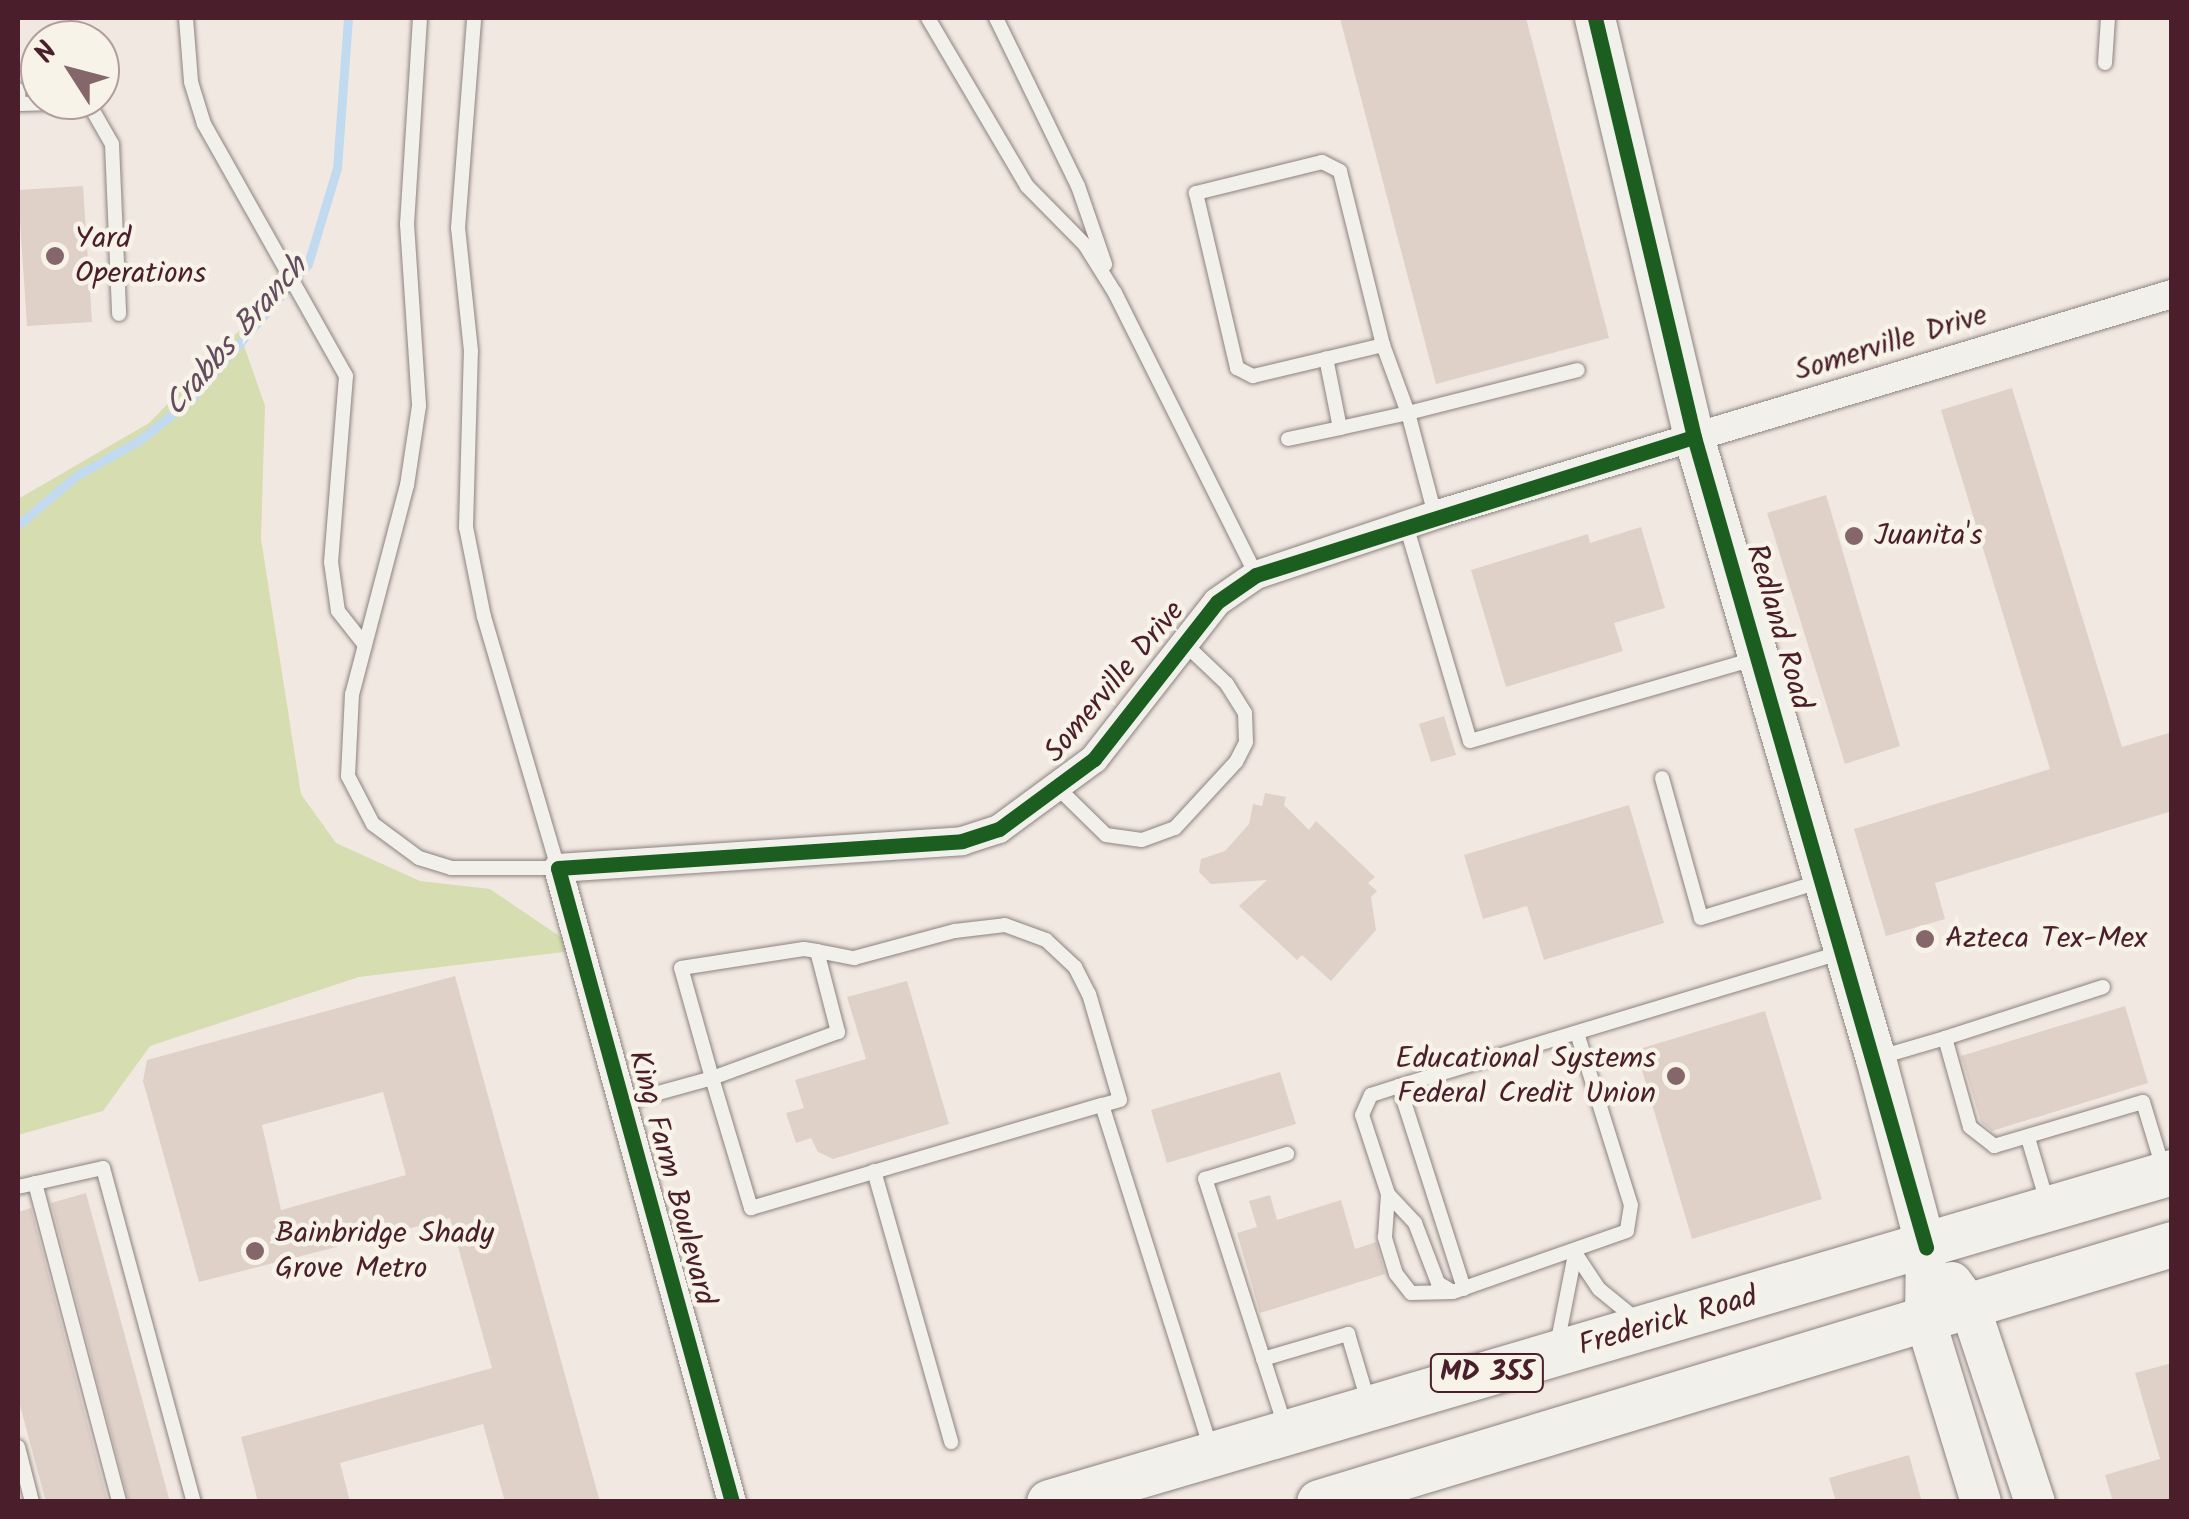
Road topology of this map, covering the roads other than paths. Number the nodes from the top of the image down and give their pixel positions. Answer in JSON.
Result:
{"nodes":[{"id":1,"x":186,"y":18,"type":"edge"},
{"id":2,"x":420,"y":18,"type":"edge"},
{"id":3,"x":474,"y":18,"type":"edge"},
{"id":4,"x":928,"y":18,"type":"edge"},
{"id":5,"x":996,"y":18,"type":"edge"},
{"id":6,"x":1596,"y":18,"type":"edge"},
{"id":7,"x":2108,"y":18,"type":"edge"},
{"id":8,"x":2105,"y":63,"type":"dead end"},
{"id":9,"x":18,"y":90,"type":"edge"},
{"id":10,"x":1115,"y":294,"type":"junction"},
{"id":11,"x":2172,"y":294,"type":"edge"},
{"id":12,"x":120,"y":314,"type":"dead end"},
{"id":13,"x":1383,"y":344,"type":"junction"},
{"id":14,"x":1326,"y":358,"type":"junction"},
{"id":15,"x":1578,"y":370,"type":"dead end"},
{"id":16,"x":1408,"y":413,"type":"junction"},
{"id":17,"x":1340,"y":428,"type":"junction"},
{"id":18,"x":1694,"y":436,"type":"junction"},
{"id":19,"x":1288,"y":440,"type":"dead end"},
{"id":20,"x":1435,"y":515,"type":"junction"},
{"id":21,"x":1406,"y":525,"type":"junction"},
{"id":22,"x":1256,"y":575,"type":"junction"},
{"id":23,"x":1184,"y":643,"type":"junction"},
{"id":24,"x":364,"y":644,"type":"junction"},
{"id":25,"x":1759,"y":658,"type":"junction"},
{"id":26,"x":1662,"y":778,"type":"dead end"},
{"id":27,"x":1060,"y":790,"type":"junction"},
{"id":28,"x":558,"y":868,"type":"junction"},
{"id":29,"x":1824,"y":881,"type":"junction"},
{"id":30,"x":1845,"y":951,"type":"junction"},
{"id":31,"x":816,"y":952,"type":"junction"},
{"id":32,"x":2103,"y":986,"type":"dead end"},
{"id":33,"x":1576,"y":1033,"type":"junction"},
{"id":34,"x":1945,"y":1038,"type":"junction"},
{"id":35,"x":1876,"y":1058,"type":"junction"},
{"id":36,"x":712,"y":1078,"type":"junction"},
{"id":37,"x":1400,"y":1086,"type":"junction"},
{"id":38,"x":622,"y":1103,"type":"junction"},
{"id":39,"x":1102,"y":1104,"type":"junction"},
{"id":40,"x":2028,"y":1138,"type":"junction"},
{"id":41,"x":1287,"y":1154,"type":"dead end"},
{"id":42,"x":874,"y":1171,"type":"junction"},
{"id":43,"x":2168,"y":1173,"type":"edge"},
{"id":44,"x":36,"y":1183,"type":"junction"},
{"id":45,"x":18,"y":1187,"type":"edge"},
{"id":46,"x":1388,"y":1194,"type":"junction"},
{"id":47,"x":2049,"y":1209,"type":"junction"},
{"id":48,"x":2172,"y":1244,"type":"edge"},
{"id":49,"x":1926,"y":1247,"type":"junction"},
{"id":50,"x":1575,"y":1253,"type":"junction"},
{"id":51,"x":1458,"y":1290,"type":"junction"},
{"id":52,"x":1970,"y":1306,"type":"junction"},
{"id":53,"x":1925,"y":1319,"type":"junction"},
{"id":54,"x":1651,"y":1327,"type":"junction"},
{"id":55,"x":1551,"y":1356,"type":"junction"},
{"id":56,"x":1263,"y":1359,"type":"junction"},
{"id":57,"x":1370,"y":1406,"type":"junction"},
{"id":58,"x":1286,"y":1432,"type":"junction"},
{"id":59,"x":952,"y":1442,"type":"dead end"},
{"id":60,"x":18,"y":1447,"type":"edge"},
{"id":61,"x":1212,"y":1454,"type":"junction"},
{"id":62,"x":32,"y":1502,"type":"edge"},
{"id":63,"x":119,"y":1502,"type":"edge"},
{"id":64,"x":194,"y":1502,"type":"edge"},
{"id":65,"x":732,"y":1502,"type":"edge"},
{"id":66,"x":1049,"y":1502,"type":"edge"},
{"id":67,"x":1319,"y":1502,"type":"edge"},
{"id":68,"x":1982,"y":1502,"type":"edge"},
{"id":69,"x":2036,"y":1502,"type":"edge"}],
"edges":[{"from":1,"to":24,"type":"lane"},
{"from":2,"to":24,"type":"lane"},
{"from":3,"to":28,"type":"lane"},
{"from":4,"to":10,"type":"lane"},
{"from":5,"to":10,"type":"lane"},
{"from":6,"to":18,"type":"main road","name":"Redland Road"},
{"from":7,"to":8,"type":"lane"},
{"from":9,"to":12,"type":"lane"},
{"from":10,"to":22,"type":"lane"},
{"from":11,"to":18,"type":"street","name":"Somerville Drive"},
{"from":13,"to":14,"type":"lane"},
{"from":13,"to":14,"type":"lane"},
{"from":13,"to":16,"type":"lane"},
{"from":14,"to":17,"type":"lane"},
{"from":15,"to":16,"type":"lane"},
{"from":16,"to":17,"type":"lane"},
{"from":16,"to":20,"type":"lane"},
{"from":17,"to":19,"type":"lane"},
{"from":18,"to":20,"type":"street","name":"Somerville Drive"},
{"from":18,"to":25,"type":"main road","name":"Redland Road"},
{"from":20,"to":21,"type":"street","name":"Somerville Drive"},
{"from":21,"to":22,"type":"street","name":"Somerville Drive"},
{"from":21,"to":25,"type":"lane"},
{"from":22,"to":23,"type":"street","name":"Somerville Drive"},
{"from":23,"to":27,"type":"street","name":"Somerville Drive"},
{"from":23,"to":27,"type":"lane"},
{"from":24,"to":28,"type":"lane"},
{"from":25,"to":29,"type":"main road","name":"Redland Road"},
{"from":26,"to":29,"type":"lane"},
{"from":27,"to":28,"type":"street","name":"Somerville Drive"},
{"from":28,"to":38,"type":"street","name":"King Farm Boulevard"},
{"from":29,"to":30,"type":"main road","name":"Redland Road"},
{"from":30,"to":33,"type":"lane"},
{"from":30,"to":35,"type":"main road","name":"Redland Road"},
{"from":31,"to":36,"type":"lane"},
{"from":31,"to":36,"type":"lane"},
{"from":31,"to":39,"type":"lane"},
{"from":32,"to":34,"type":"lane"},
{"from":33,"to":37,"type":"lane"},
{"from":33,"to":50,"type":"lane"},
{"from":34,"to":35,"type":"lane"},
{"from":34,"to":40,"type":"lane"},
{"from":35,"to":49,"type":"main road","name":"Redland Road"},
{"from":36,"to":38,"type":"lane"},
{"from":36,"to":42,"type":"lane"},
{"from":37,"to":46,"type":"lane"},
{"from":37,"to":51,"type":"lane"},
{"from":38,"to":65,"type":"street","name":"King Farm Boulevard"},
{"from":39,"to":42,"type":"lane"},
{"from":39,"to":61,"type":"lane"},
{"from":40,"to":43,"type":"lane"},
{"from":40,"to":47,"type":"lane"},
{"from":41,"to":56,"type":"lane"},
{"from":42,"to":59,"type":"lane"},
{"from":43,"to":47,"type":"main road","name":"Frederick Road","number":"MD 355"},
{"from":44,"to":45,"type":"lane"},
{"from":44,"to":63,"type":"lane"},
{"from":44,"to":64,"type":"lane"},
{"from":46,"to":51,"type":"lane"},
{"from":46,"to":51,"type":"lane"},
{"from":47,"to":49,"type":"main road","name":"Frederick Road","number":"MD 355"},
{"from":48,"to":52,"type":"main road","number":"MD 355"},
{"from":49,"to":52,"type":"main road"},
{"from":49,"to":53,"type":"main road"},
{"from":49,"to":54,"type":"main road","name":"Frederick Road","number":"MD 355"},
{"from":50,"to":51,"type":"lane"},
{"from":50,"to":54,"type":"lane"},
{"from":50,"to":55,"type":"lane"},
{"from":52,"to":53,"type":"main road","number":"MD 355"},
{"from":52,"to":69,"type":"main road"},
{"from":53,"to":67,"type":"main road","number":"MD 355"},
{"from":53,"to":68,"type":"main road"},
{"from":54,"to":55,"type":"main road","name":"Frederick Road","number":"MD 355"},
{"from":55,"to":57,"type":"main road","name":"Frederick Road","number":"MD 355"},
{"from":56,"to":57,"type":"lane"},
{"from":56,"to":58,"type":"lane"},
{"from":57,"to":58,"type":"main road","name":"Frederick Road","number":"MD 355"},
{"from":58,"to":61,"type":"main road","name":"Frederick Road","number":"MD 355"},
{"from":60,"to":62,"type":"lane"},
{"from":61,"to":66,"type":"main road","name":"Frederick Road","number":"MD 355"}]}
